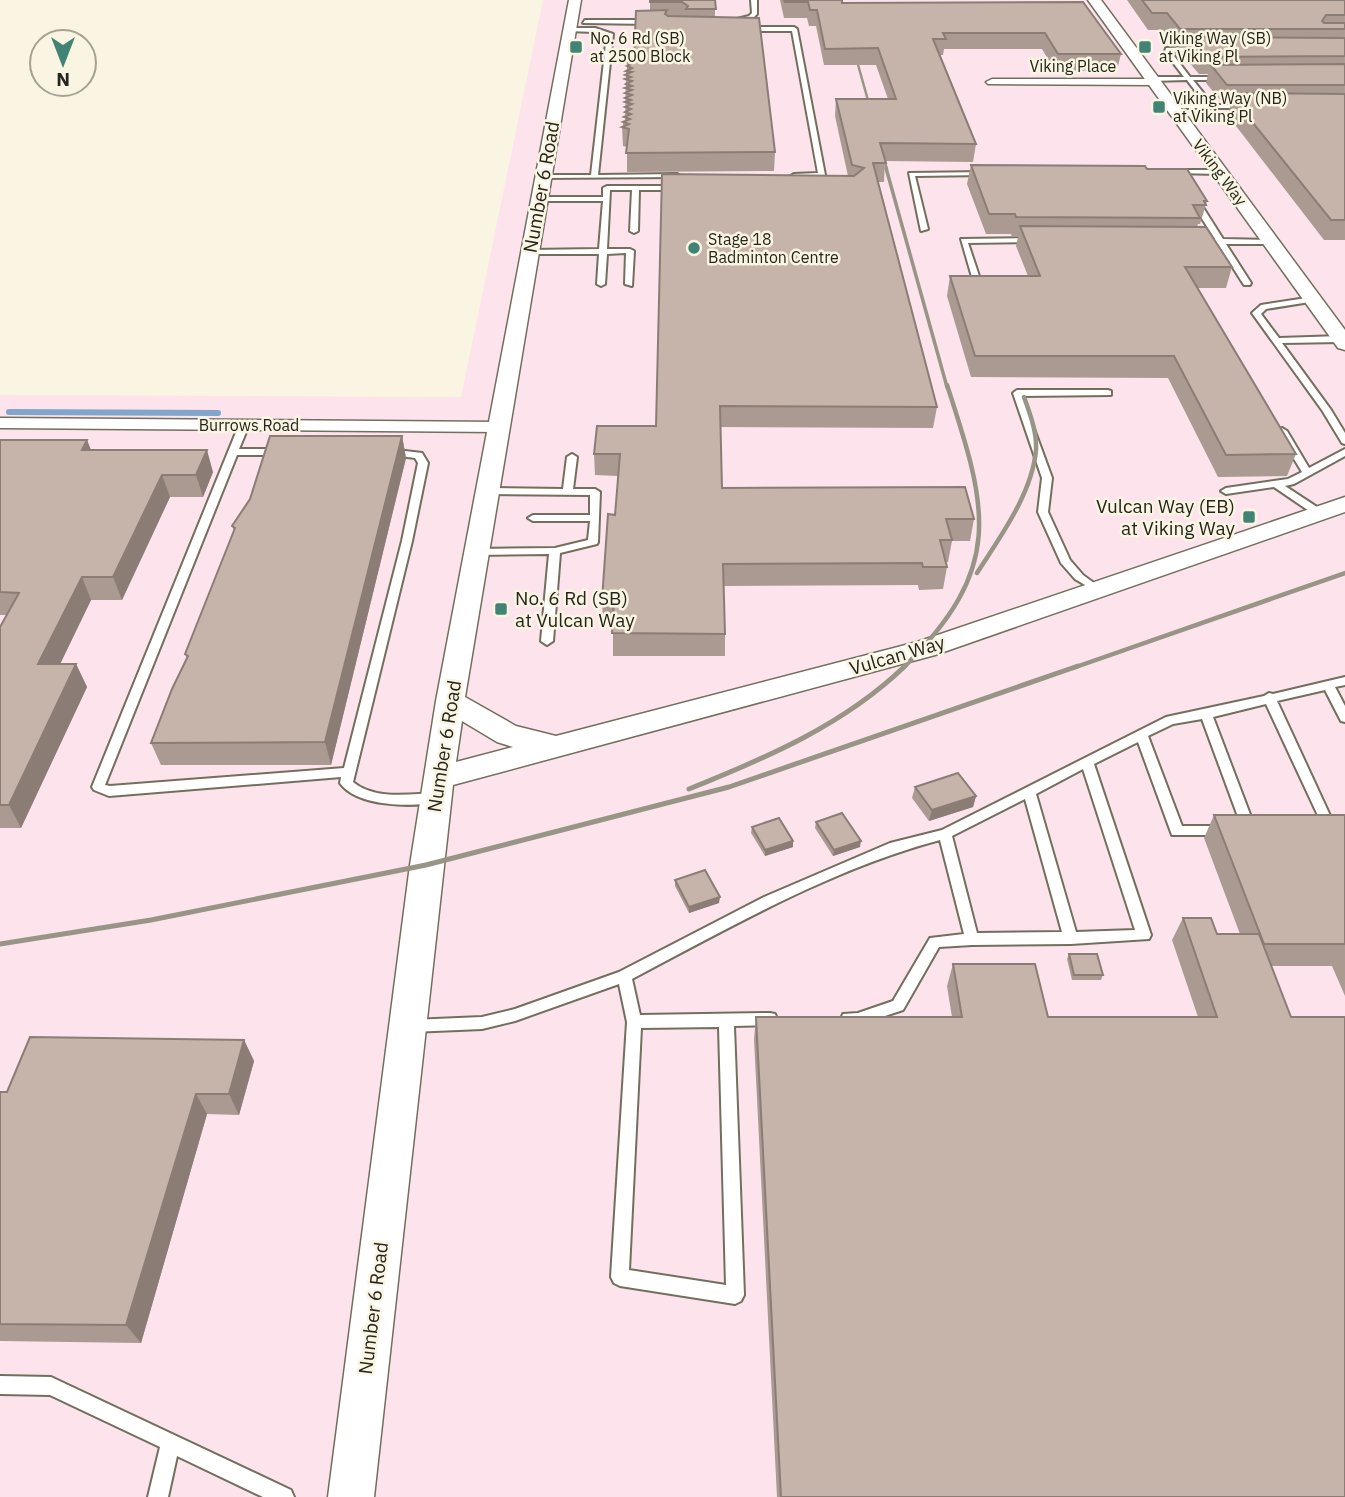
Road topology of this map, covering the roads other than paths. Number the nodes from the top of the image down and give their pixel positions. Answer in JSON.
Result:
{"nodes":[{"id":1,"x":575,"y":0,"type":"edge"},
{"id":2,"x":754,"y":0,"type":"edge"},
{"id":3,"x":1094,"y":0,"type":"edge"},
{"id":4,"x":731,"y":21,"type":"edge"},
{"id":5,"x":655,"y":22,"type":"edge"},
{"id":6,"x":570,"y":26,"type":"junction"},
{"id":7,"x":725,"y":29,"type":"edge"},
{"id":8,"x":1202,"y":48,"type":"edge"},
{"id":9,"x":1187,"y":78,"type":"junction"},
{"id":10,"x":1226,"y":78,"type":"edge"},
{"id":11,"x":1153,"y":81,"type":"junction"},
{"id":12,"x":992,"y":82,"type":"dead end"},
{"id":13,"x":1172,"y":107,"type":"junction"},
{"id":14,"x":1211,"y":107,"type":"junction"},
{"id":15,"x":1250,"y":107,"type":"edge"},
{"id":16,"x":1166,"y":172,"type":"edge"},
{"id":17,"x":1178,"y":172,"type":"junction"},
{"id":18,"x":1220,"y":172,"type":"junction"},
{"id":19,"x":988,"y":173,"type":"edge"},
{"id":20,"x":688,"y":176,"type":"edge"},
{"id":21,"x":782,"y":176,"type":"edge"},
{"id":22,"x":543,"y":177,"type":"junction"},
{"id":23,"x":594,"y":177,"type":"junction"},
{"id":24,"x":1185,"y":184,"type":"edge"},
{"id":25,"x":636,"y":188,"type":"junction"},
{"id":26,"x":691,"y":188,"type":"edge"},
{"id":27,"x":1192,"y":195,"type":"edge"},
{"id":28,"x":539,"y":199,"type":"junction"},
{"id":29,"x":606,"y":199,"type":"junction"},
{"id":30,"x":924,"y":229,"type":"dead end"},
{"id":31,"x":634,"y":231,"type":"dead end"},
{"id":32,"x":1047,"y":240,"type":"edge"},
{"id":33,"x":1193,"y":241,"type":"edge"},
{"id":34,"x":1220,"y":241,"type":"junction"},
{"id":35,"x":1272,"y":242,"type":"junction"},
{"id":36,"x":603,"y":251,"type":"junction"},
{"id":37,"x":530,"y":252,"type":"junction"},
{"id":38,"x":977,"y":282,"type":"edge"},
{"id":39,"x":601,"y":284,"type":"dead end"},
{"id":40,"x":629,"y":284,"type":"dead end"},
{"id":41,"x":1247,"y":284,"type":"dead end"},
{"id":42,"x":1313,"y":299,"type":"junction"},
{"id":43,"x":1276,"y":341,"type":"junction"},
{"id":44,"x":1343,"y":342,"type":"edge"},
{"id":45,"x":1108,"y":393,"type":"dead end"},
{"id":46,"x":0,"y":423,"type":"edge"},
{"id":47,"x":244,"y":425,"type":"junction"},
{"id":48,"x":499,"y":427,"type":"junction"},
{"id":49,"x":1280,"y":428,"type":"edge"},
{"id":50,"x":1345,"y":441,"type":"edge"},
{"id":51,"x":233,"y":452,"type":"junction"},
{"id":52,"x":287,"y":452,"type":"edge"},
{"id":53,"x":369,"y":452,"type":"edge"},
{"id":54,"x":1345,"y":452,"type":"edge"},
{"id":55,"x":572,"y":457,"type":"dead end"},
{"id":56,"x":1307,"y":472,"type":"junction"},
{"id":57,"x":1276,"y":484,"type":"junction"},
{"id":58,"x":487,"y":491,"type":"junction"},
{"id":59,"x":568,"y":492,"type":"junction"},
{"id":60,"x":1226,"y":492,"type":"dead end"},
{"id":61,"x":1345,"y":504,"type":"edge"},
{"id":62,"x":1319,"y":513,"type":"junction"},
{"id":63,"x":533,"y":518,"type":"dead end"},
{"id":64,"x":595,"y":518,"type":"junction"},
{"id":65,"x":555,"y":551,"type":"junction"},
{"id":66,"x":477,"y":552,"type":"junction"},
{"id":67,"x":1097,"y":589,"type":"junction"},
{"id":68,"x":547,"y":641,"type":"dead end"},
{"id":69,"x":1345,"y":681,"type":"edge"},
{"id":70,"x":1328,"y":684,"type":"junction"},
{"id":71,"x":1269,"y":697,"type":"junction"},
{"id":72,"x":450,"y":701,"type":"junction"},
{"id":73,"x":1206,"y":714,"type":"junction"},
{"id":74,"x":1345,"y":718,"type":"edge"},
{"id":75,"x":1141,"y":734,"type":"junction"},
{"id":76,"x":558,"y":747,"type":"junction"},
{"id":77,"x":1087,"y":762,"type":"junction"},
{"id":78,"x":349,"y":772,"type":"junction"},
{"id":79,"x":439,"y":787,"type":"junction"},
{"id":80,"x":1029,"y":792,"type":"junction"},
{"id":81,"x":1245,"y":822,"type":"junction"},
{"id":82,"x":1273,"y":822,"type":"edge"},
{"id":83,"x":1345,"y":823,"type":"edge"},
{"id":84,"x":944,"y":834,"type":"junction"},
{"id":85,"x":1070,"y":937,"type":"junction"},
{"id":86,"x":972,"y":939,"type":"junction"},
{"id":87,"x":624,"y":976,"type":"junction"},
{"id":88,"x":726,"y":1019,"type":"junction"},
{"id":89,"x":792,"y":1019,"type":"edge"},
{"id":90,"x":831,"y":1019,"type":"edge"},
{"id":91,"x":634,"y":1022,"type":"junction"},
{"id":92,"x":406,"y":1027,"type":"junction"},
{"id":93,"x":0,"y":1385,"type":"edge"},
{"id":94,"x":170,"y":1443,"type":"junction"},
{"id":95,"x":158,"y":1497,"type":"edge"},
{"id":96,"x":284,"y":1497,"type":"edge"},
{"id":97,"x":351,"y":1497,"type":"edge"}],
"edges":[{"from":1,"to":6,"type":"street","name":"Number 6 Road"},
{"from":2,"to":4,"type":"lane"},
{"from":3,"to":11,"type":"street","name":"Viking Way"},
{"from":5,"to":6,"type":"lane"},
{"from":6,"to":22,"type":"street","name":"Number 6 Road"},
{"from":6,"to":23,"type":"lane"},
{"from":7,"to":21,"type":"lane"},
{"from":8,"to":9,"type":"lane"},
{"from":9,"to":10,"type":"lane"},
{"from":9,"to":11,"type":"lane"},
{"from":9,"to":14,"type":"lane"},
{"from":11,"to":12,"type":"street","name":"Viking Place"},
{"from":11,"to":13,"type":"street","name":"Viking Way"},
{"from":13,"to":14,"type":"lane"},
{"from":13,"to":18,"type":"street","name":"Viking Way"},
{"from":14,"to":15,"type":"lane"},
{"from":16,"to":17,"type":"lane"},
{"from":17,"to":18,"type":"lane"},
{"from":17,"to":24,"type":"lane"},
{"from":18,"to":35,"type":"street","name":"Viking Way"},
{"from":19,"to":30,"type":"lane"},
{"from":20,"to":23,"type":"lane"},
{"from":22,"to":23,"type":"lane"},
{"from":22,"to":28,"type":"street","name":"Number 6 Road"},
{"from":25,"to":26,"type":"lane"},
{"from":25,"to":29,"type":"lane"},
{"from":25,"to":31,"type":"lane"},
{"from":27,"to":34,"type":"lane"},
{"from":28,"to":29,"type":"lane"},
{"from":28,"to":37,"type":"street","name":"Number 6 Road"},
{"from":29,"to":36,"type":"lane"},
{"from":32,"to":38,"type":"lane"},
{"from":33,"to":34,"type":"lane"},
{"from":34,"to":35,"type":"lane"},
{"from":34,"to":41,"type":"lane"},
{"from":35,"to":42,"type":"street","name":"Viking Way"},
{"from":36,"to":37,"type":"lane"},
{"from":36,"to":39,"type":"lane"},
{"from":36,"to":40,"type":"lane"},
{"from":37,"to":48,"type":"street","name":"Number 6 Road"},
{"from":42,"to":43,"type":"lane"},
{"from":42,"to":44,"type":"street","name":"Viking Way"},
{"from":43,"to":44,"type":"lane"},
{"from":43,"to":50,"type":"lane"},
{"from":45,"to":67,"type":"lane"},
{"from":46,"to":47,"type":"street","name":"Burrows Road"},
{"from":47,"to":48,"type":"street","name":"Burrows Road"},
{"from":47,"to":51,"type":"lane"},
{"from":48,"to":58,"type":"street","name":"Number 6 Road"},
{"from":49,"to":56,"type":"lane"},
{"from":51,"to":52,"type":"lane"},
{"from":51,"to":78,"type":"lane"},
{"from":53,"to":78,"type":"lane"},
{"from":54,"to":56,"type":"lane"},
{"from":55,"to":59,"type":"lane"},
{"from":56,"to":57,"type":"lane"},
{"from":57,"to":60,"type":"lane"},
{"from":57,"to":62,"type":"lane"},
{"from":58,"to":59,"type":"lane"},
{"from":58,"to":66,"type":"street","name":"Number 6 Road"},
{"from":59,"to":64,"type":"lane"},
{"from":61,"to":62,"type":"street","name":"Vulcan Way"},
{"from":62,"to":67,"type":"street","name":"Vulcan Way"},
{"from":63,"to":64,"type":"lane"},
{"from":64,"to":65,"type":"lane"},
{"from":65,"to":66,"type":"lane"},
{"from":65,"to":68,"type":"lane"},
{"from":66,"to":72,"type":"street","name":"Number 6 Road"},
{"from":67,"to":76,"type":"street","name":"Vulcan Way"},
{"from":69,"to":70,"type":"lane"},
{"from":70,"to":71,"type":"lane"},
{"from":70,"to":74,"type":"lane"},
{"from":71,"to":73,"type":"lane"},
{"from":71,"to":83,"type":"lane"},
{"from":72,"to":76,"type":"street"},
{"from":72,"to":79,"type":"street","name":"Number 6 Road"},
{"from":73,"to":75,"type":"lane"},
{"from":73,"to":81,"type":"lane"},
{"from":75,"to":77,"type":"lane"},
{"from":75,"to":81,"type":"lane"},
{"from":76,"to":79,"type":"street","name":"Vulcan Way"},
{"from":77,"to":80,"type":"lane"},
{"from":77,"to":85,"type":"lane"},
{"from":78,"to":79,"type":"lane"},
{"from":79,"to":92,"type":"street","name":"Number 6 Road"},
{"from":80,"to":84,"type":"lane"},
{"from":80,"to":85,"type":"lane"},
{"from":81,"to":82,"type":"lane"},
{"from":84,"to":86,"type":"lane"},
{"from":84,"to":87,"type":"lane"},
{"from":85,"to":86,"type":"lane"},
{"from":86,"to":90,"type":"lane"},
{"from":87,"to":91,"type":"lane"},
{"from":87,"to":92,"type":"lane"},
{"from":88,"to":89,"type":"lane"},
{"from":88,"to":91,"type":"lane"},
{"from":88,"to":91,"type":"lane"},
{"from":92,"to":97,"type":"street","name":"Number 6 Road"},
{"from":93,"to":94,"type":"lane"},
{"from":94,"to":95,"type":"lane"},
{"from":94,"to":96,"type":"lane"}]}
